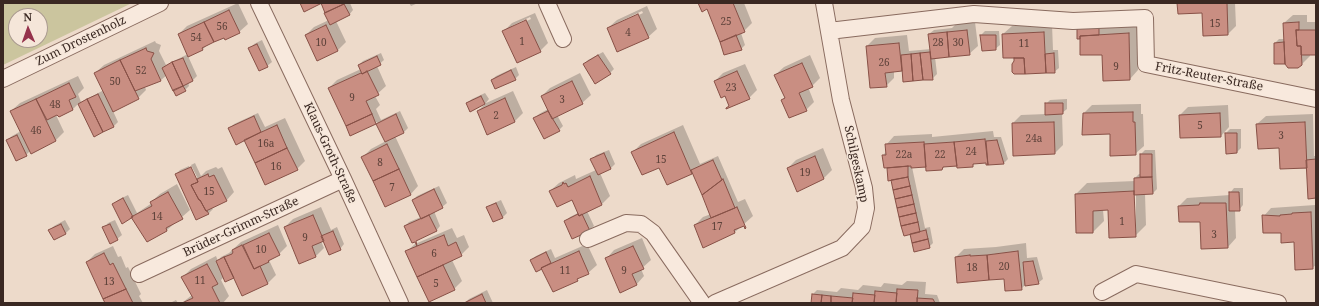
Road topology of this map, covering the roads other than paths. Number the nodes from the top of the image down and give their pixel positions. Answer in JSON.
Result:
{"nodes":[{"id":1,"x":160,"y":3,"type":"edge"},
{"id":2,"x":260,"y":3,"type":"edge"},
{"id":3,"x":547,"y":3,"type":"edge"},
{"id":4,"x":824,"y":3,"type":"edge"},
{"id":5,"x":829,"y":31,"type":"junction"},
{"id":6,"x":563,"y":39,"type":"dead end"},
{"id":7,"x":3,"y":79,"type":"edge"},
{"id":8,"x":1316,"y":98,"type":"edge"},
{"id":9,"x":343,"y":179,"type":"junction"},
{"id":10,"x":588,"y":238,"type":"dead end"},
{"id":11,"x":139,"y":274,"type":"dead end"},
{"id":12,"x":1102,"y":292,"type":"dead end"},
{"id":13,"x":400,"y":303,"type":"edge"},
{"id":14,"x":702,"y":303,"type":"edge"},
{"id":15,"x":715,"y":303,"type":"edge"},
{"id":16,"x":1278,"y":303,"type":"edge"}],
"edges":[{"from":1,"to":7,"type":"street","name":"Zum Drostenholz"},
{"from":2,"to":9,"type":"street","name":"Klaus-Groth-Straße"},
{"from":3,"to":6,"type":"street"},
{"from":4,"to":5,"type":"street","name":"Schilgeskamp"},
{"from":5,"to":8,"type":"street","name":"Fritz-Reuter-Straße"},
{"from":5,"to":15,"type":"street","name":"Schilgeskamp"},
{"from":9,"to":11,"type":"street","name":"Brüder-Grimm-Straße"},
{"from":9,"to":13,"type":"street","name":"Klaus-Groth-Straße"},
{"from":10,"to":14,"type":"street"},
{"from":12,"to":16,"type":"street"}]}
